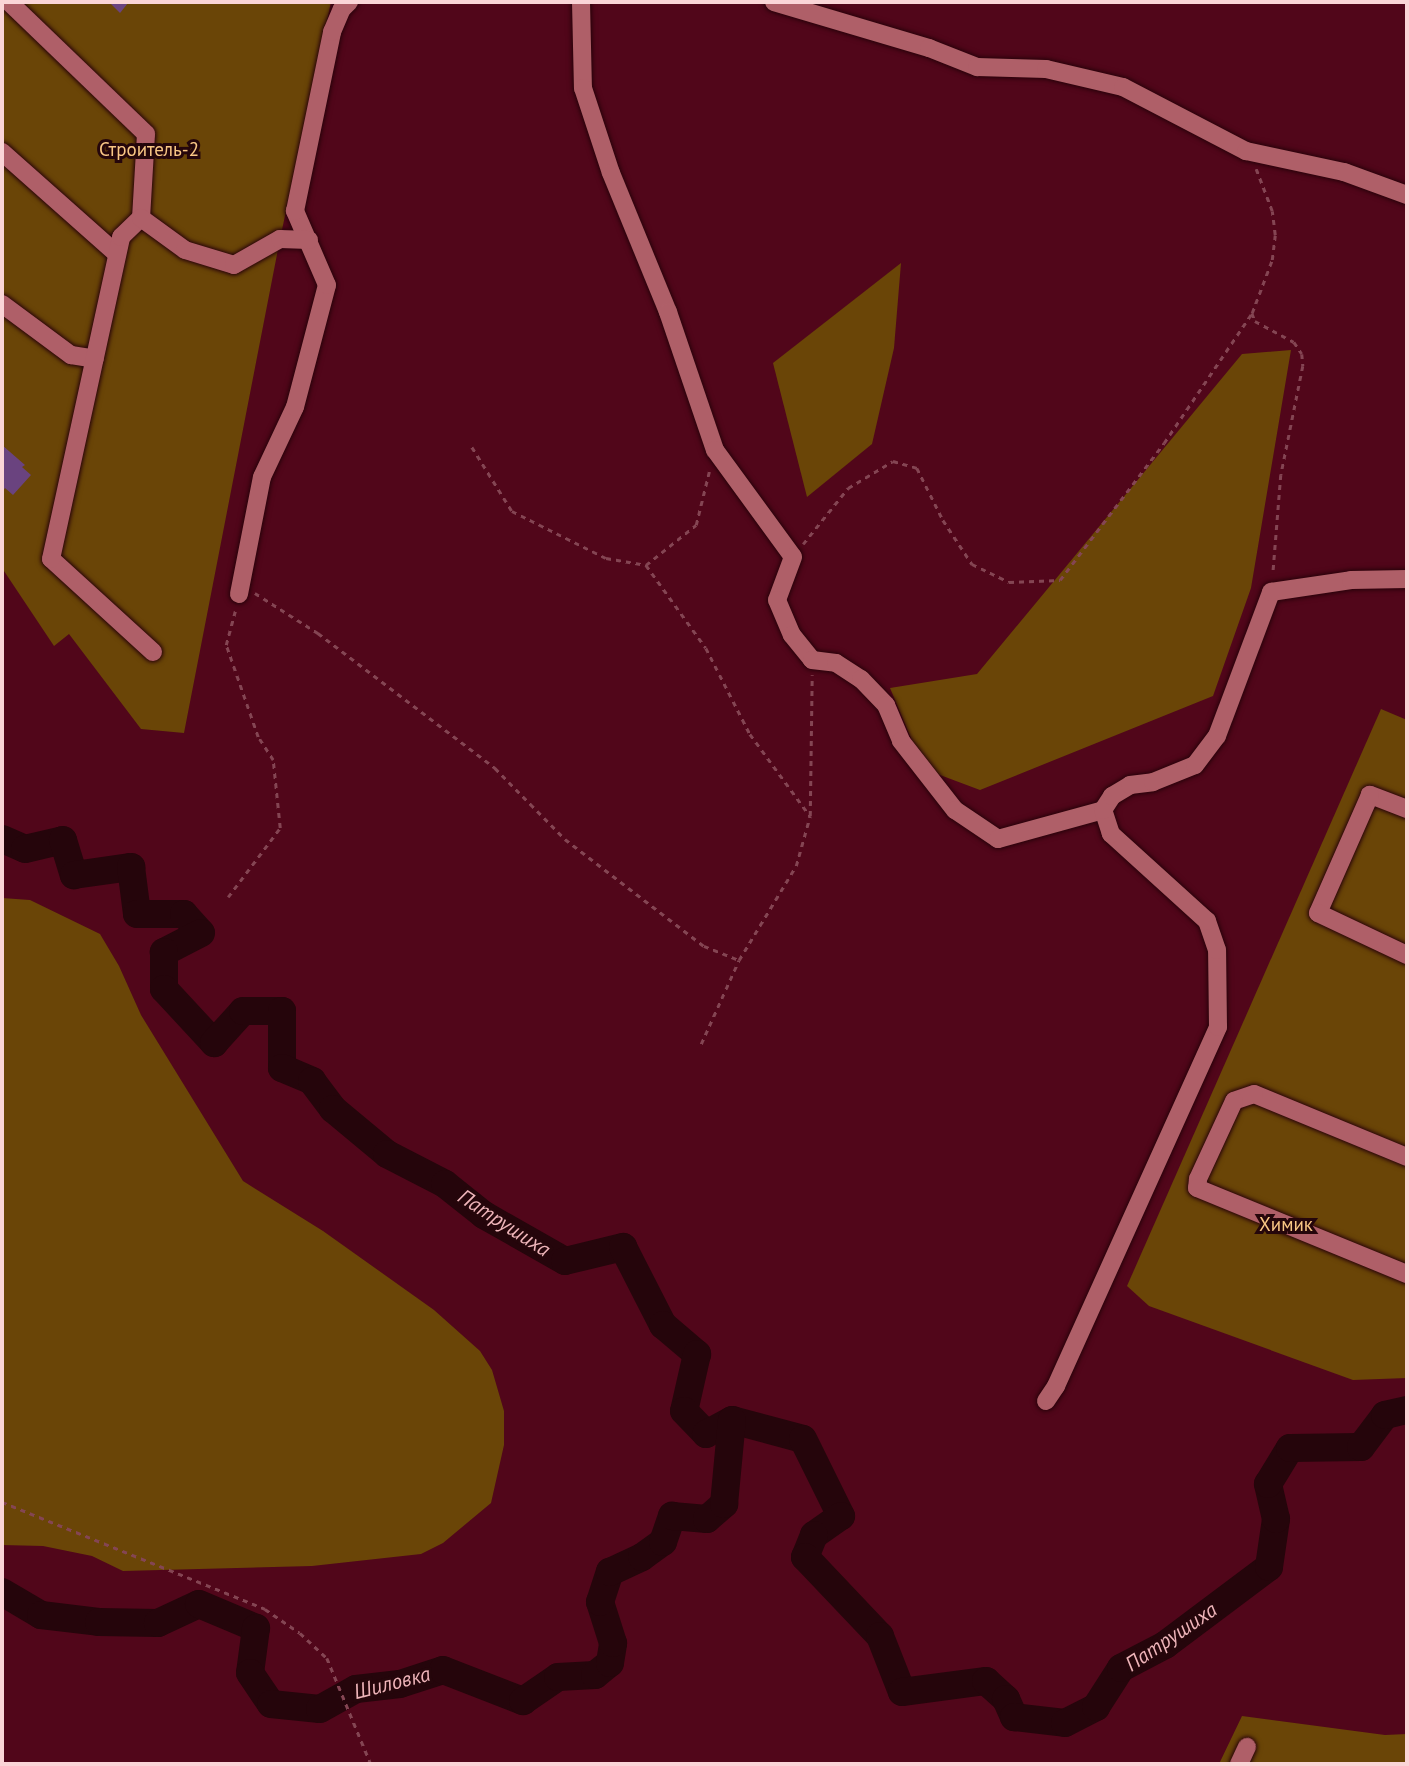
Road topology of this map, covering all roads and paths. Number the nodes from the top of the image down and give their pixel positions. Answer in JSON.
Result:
{"nodes":[{"id":1,"x":9,"y":2,"type":"edge"},
{"id":2,"x":349,"y":2,"type":"edge"},
{"id":3,"x":580,"y":2,"type":"edge"},
{"id":4,"x":774,"y":2,"type":"edge"},
{"id":5,"x":1246,"y":151,"type":"junction"},
{"id":6,"x":2,"y":152,"type":"edge"},
{"id":7,"x":1407,"y":195,"type":"edge"},
{"id":8,"x":141,"y":218,"type":"junction"},
{"id":9,"x":309,"y":240,"type":"junction"},
{"id":10,"x":117,"y":254,"type":"junction"},
{"id":11,"x":2,"y":304,"type":"edge"},
{"id":12,"x":1252,"y":313,"type":"junction"},
{"id":13,"x":94,"y":359,"type":"junction"},
{"id":14,"x":472,"y":447,"type":"dead end"},
{"id":15,"x":715,"y":450,"type":"junction"},
{"id":16,"x":793,"y":557,"type":"junction"},
{"id":17,"x":646,"y":565,"type":"junction"},
{"id":18,"x":1407,"y":579,"type":"edge"},
{"id":19,"x":240,"y":590,"type":"junction"},
{"id":20,"x":1271,"y":592,"type":"junction"},
{"id":21,"x":153,"y":652,"type":"dead end"},
{"id":22,"x":812,"y":660,"type":"junction"},
{"id":23,"x":1103,"y":810,"type":"junction"},
{"id":24,"x":1407,"y":810,"type":"edge"},
{"id":25,"x":810,"y":816,"type":"junction"},
{"id":26,"x":228,"y":897,"type":"dead end"},
{"id":27,"x":1407,"y":955,"type":"edge"},
{"id":28,"x":739,"y":960,"type":"junction"},
{"id":29,"x":701,"y":1044,"type":"dead end"},
{"id":30,"x":1407,"y":1157,"type":"edge"},
{"id":31,"x":1407,"y":1274,"type":"edge"},
{"id":32,"x":1046,"y":1401,"type":"dead end"},
{"id":33,"x":2,"y":1502,"type":"edge"},
{"id":34,"x":1247,"y":1747,"type":"dead end"},
{"id":35,"x":371,"y":1764,"type":"edge"},
{"id":36,"x":1239,"y":1764,"type":"edge"}],
"edges":[{"from":1,"to":8,"type":"street"},
{"from":2,"to":9,"type":"street"},
{"from":3,"to":15,"type":"street"},
{"from":4,"to":5,"type":"street"},
{"from":5,"to":7,"type":"street"},
{"from":5,"to":12,"type":"path"},
{"from":6,"to":10,"type":"street"},
{"from":8,"to":9,"type":"street"},
{"from":8,"to":10,"type":"street"},
{"from":9,"to":19,"type":"street"},
{"from":10,"to":13,"type":"street"},
{"from":11,"to":13,"type":"street"},
{"from":12,"to":16,"type":"path"},
{"from":12,"to":20,"type":"path"},
{"from":13,"to":21,"type":"street"},
{"from":14,"to":17,"type":"path"},
{"from":15,"to":16,"type":"street"},
{"from":15,"to":17,"type":"path"},
{"from":16,"to":22,"type":"street"},
{"from":17,"to":25,"type":"path"},
{"from":18,"to":20,"type":"street"},
{"from":19,"to":26,"type":"path"},
{"from":19,"to":28,"type":"path"},
{"from":20,"to":23,"type":"street"},
{"from":22,"to":23,"type":"street"},
{"from":22,"to":25,"type":"path"},
{"from":23,"to":32,"type":"street"},
{"from":24,"to":27,"type":"street"},
{"from":25,"to":28,"type":"path"},
{"from":28,"to":29,"type":"path"},
{"from":30,"to":31,"type":"street"},
{"from":33,"to":35,"type":"path"},
{"from":34,"to":36,"type":"street"}]}
